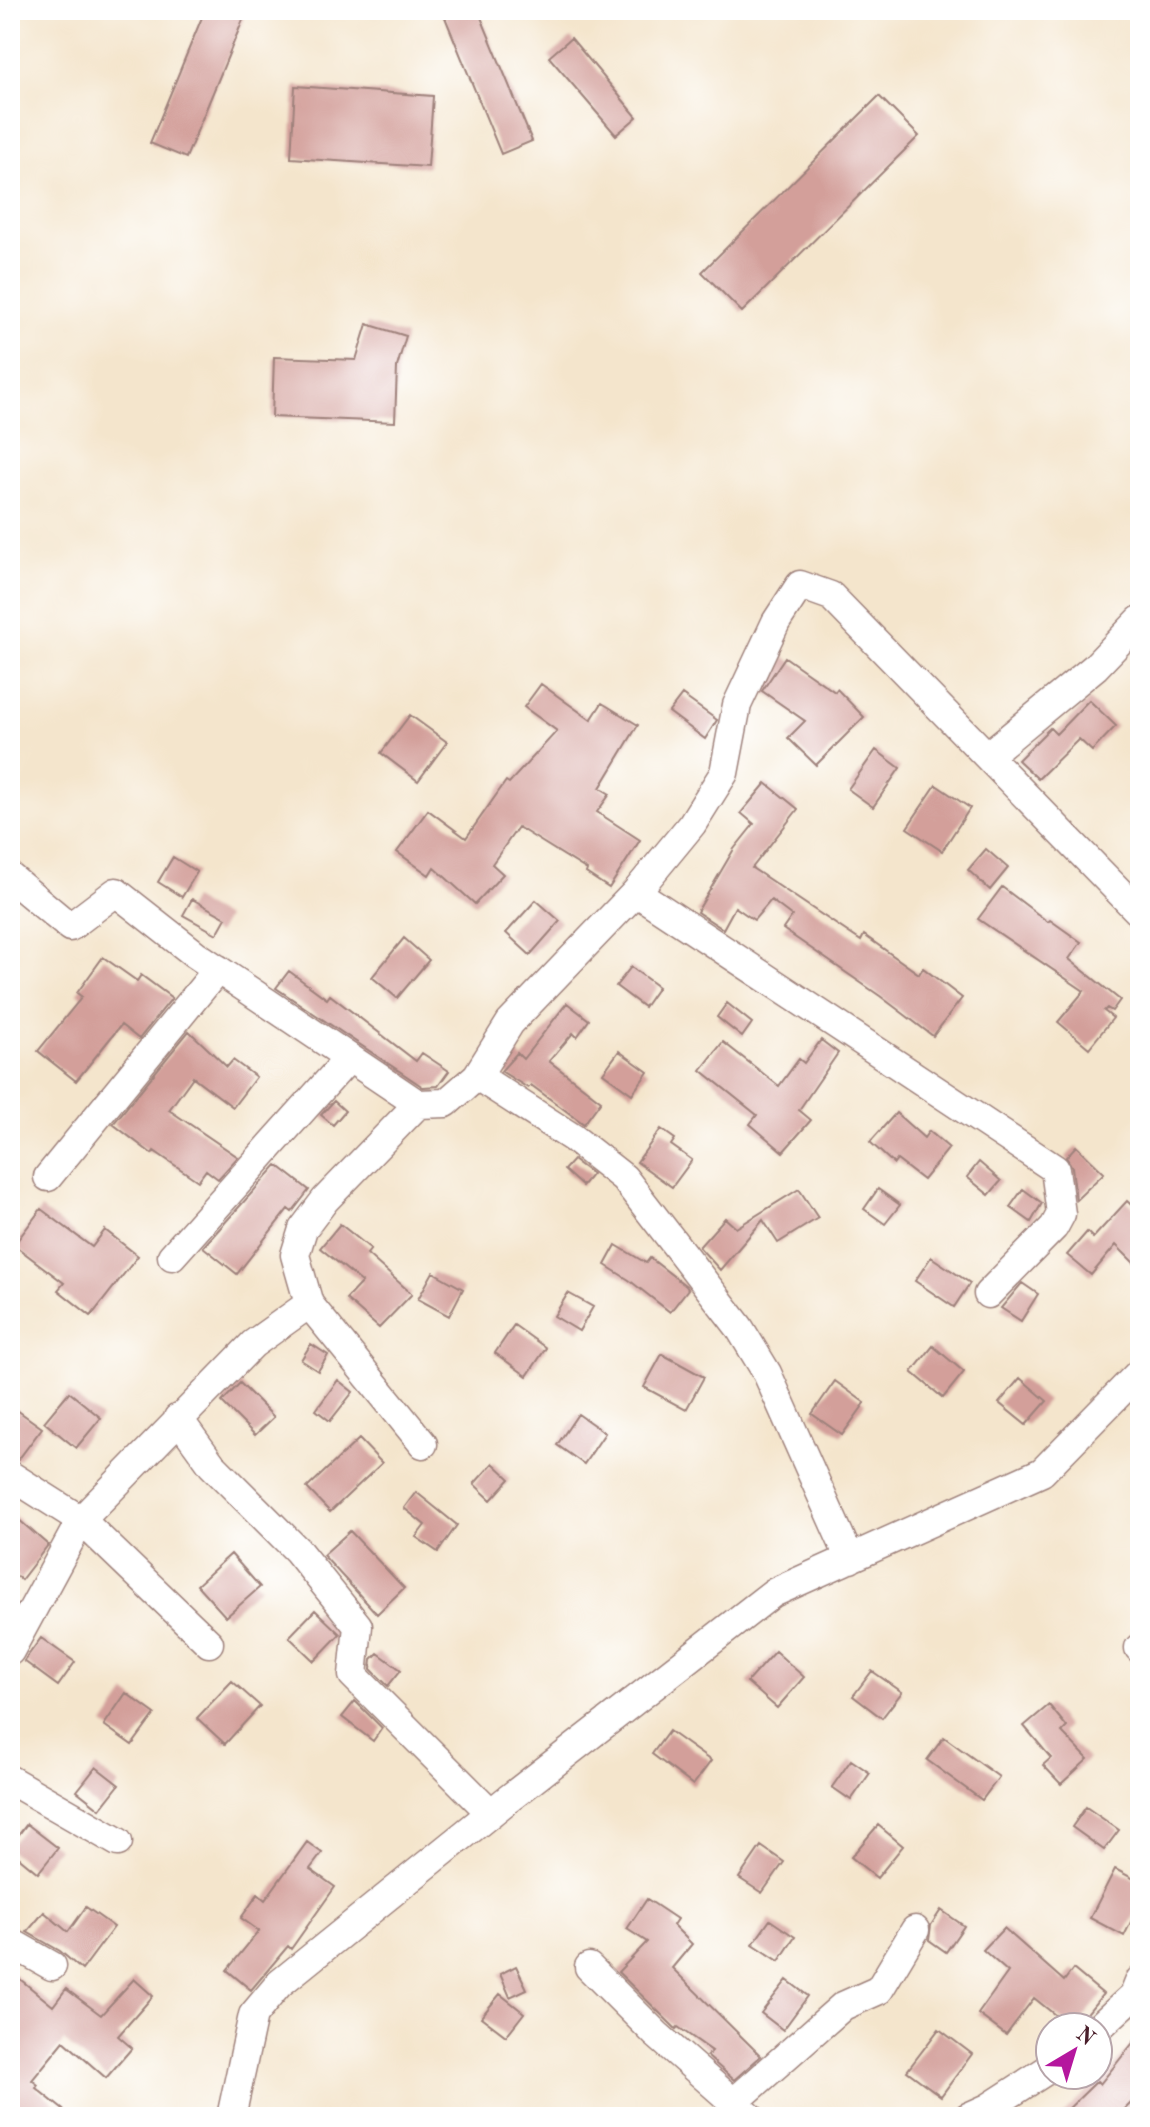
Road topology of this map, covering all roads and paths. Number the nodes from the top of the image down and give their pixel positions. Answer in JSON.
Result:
{"nodes":[{"id":1,"x":1140,"y":620,"type":"edge"},
{"id":2,"x":987,"y":756,"type":"junction"},
{"id":3,"x":10,"y":877,"type":"edge"},
{"id":4,"x":636,"y":892,"type":"junction"},
{"id":5,"x":1140,"y":913,"type":"edge"},
{"id":6,"x":218,"y":969,"type":"junction"},
{"id":7,"x":349,"y":1058,"type":"junction"},
{"id":8,"x":477,"y":1076,"type":"junction"},
{"id":9,"x":418,"y":1104,"type":"junction"},
{"id":10,"x":48,"y":1177,"type":"dead end"},
{"id":11,"x":172,"y":1256,"type":"dead end"},
{"id":12,"x":988,"y":1294,"type":"dead end"},
{"id":13,"x":309,"y":1304,"type":"junction"},
{"id":14,"x":1140,"y":1372,"type":"edge"},
{"id":15,"x":178,"y":1418,"type":"junction"},
{"id":16,"x":423,"y":1444,"type":"dead end"},
{"id":17,"x":10,"y":1475,"type":"edge"},
{"id":18,"x":81,"y":1520,"type":"junction"},
{"id":19,"x":850,"y":1559,"type":"junction"},
{"id":20,"x":209,"y":1643,"type":"dead end"},
{"id":21,"x":10,"y":1651,"type":"edge"},
{"id":22,"x":10,"y":1780,"type":"edge"},
{"id":23,"x":491,"y":1813,"type":"junction"},
{"id":24,"x":118,"y":1842,"type":"dead end"},
{"id":25,"x":915,"y":1930,"type":"dead end"},
{"id":26,"x":10,"y":1942,"type":"edge"},
{"id":27,"x":52,"y":1966,"type":"dead end"},
{"id":28,"x":589,"y":1967,"type":"dead end"},
{"id":29,"x":1140,"y":1980,"type":"edge"},
{"id":30,"x":1114,"y":2013,"type":"edge"},
{"id":31,"x":1034,"y":2078,"type":"edge"},
{"id":32,"x":741,"y":2110,"type":"edge"},
{"id":33,"x":231,"y":2117,"type":"edge"},
{"id":34,"x":968,"y":2117,"type":"edge"}],
"edges":[{"from":1,"to":2,"type":"street"},
{"from":2,"to":4,"type":"street"},
{"from":2,"to":5,"type":"street"},
{"from":3,"to":6,"type":"street"},
{"from":4,"to":8,"type":"street"},
{"from":4,"to":12,"type":"street"},
{"from":6,"to":7,"type":"street"},
{"from":6,"to":10,"type":"street"},
{"from":7,"to":9,"type":"street"},
{"from":7,"to":11,"type":"street"},
{"from":8,"to":9,"type":"street"},
{"from":8,"to":19,"type":"street"},
{"from":9,"to":13,"type":"street"},
{"from":13,"to":15,"type":"street"},
{"from":13,"to":16,"type":"street"},
{"from":14,"to":19,"type":"street"},
{"from":15,"to":18,"type":"street"},
{"from":15,"to":23,"type":"street"},
{"from":17,"to":18,"type":"street"},
{"from":18,"to":20,"type":"street"},
{"from":18,"to":21,"type":"street"},
{"from":19,"to":23,"type":"street"},
{"from":22,"to":24,"type":"street"},
{"from":23,"to":33,"type":"street"},
{"from":25,"to":32,"type":"street"},
{"from":26,"to":27,"type":"street"},
{"from":28,"to":32,"type":"street"},
{"from":29,"to":30,"type":"street"},
{"from":31,"to":34,"type":"street"}]}
